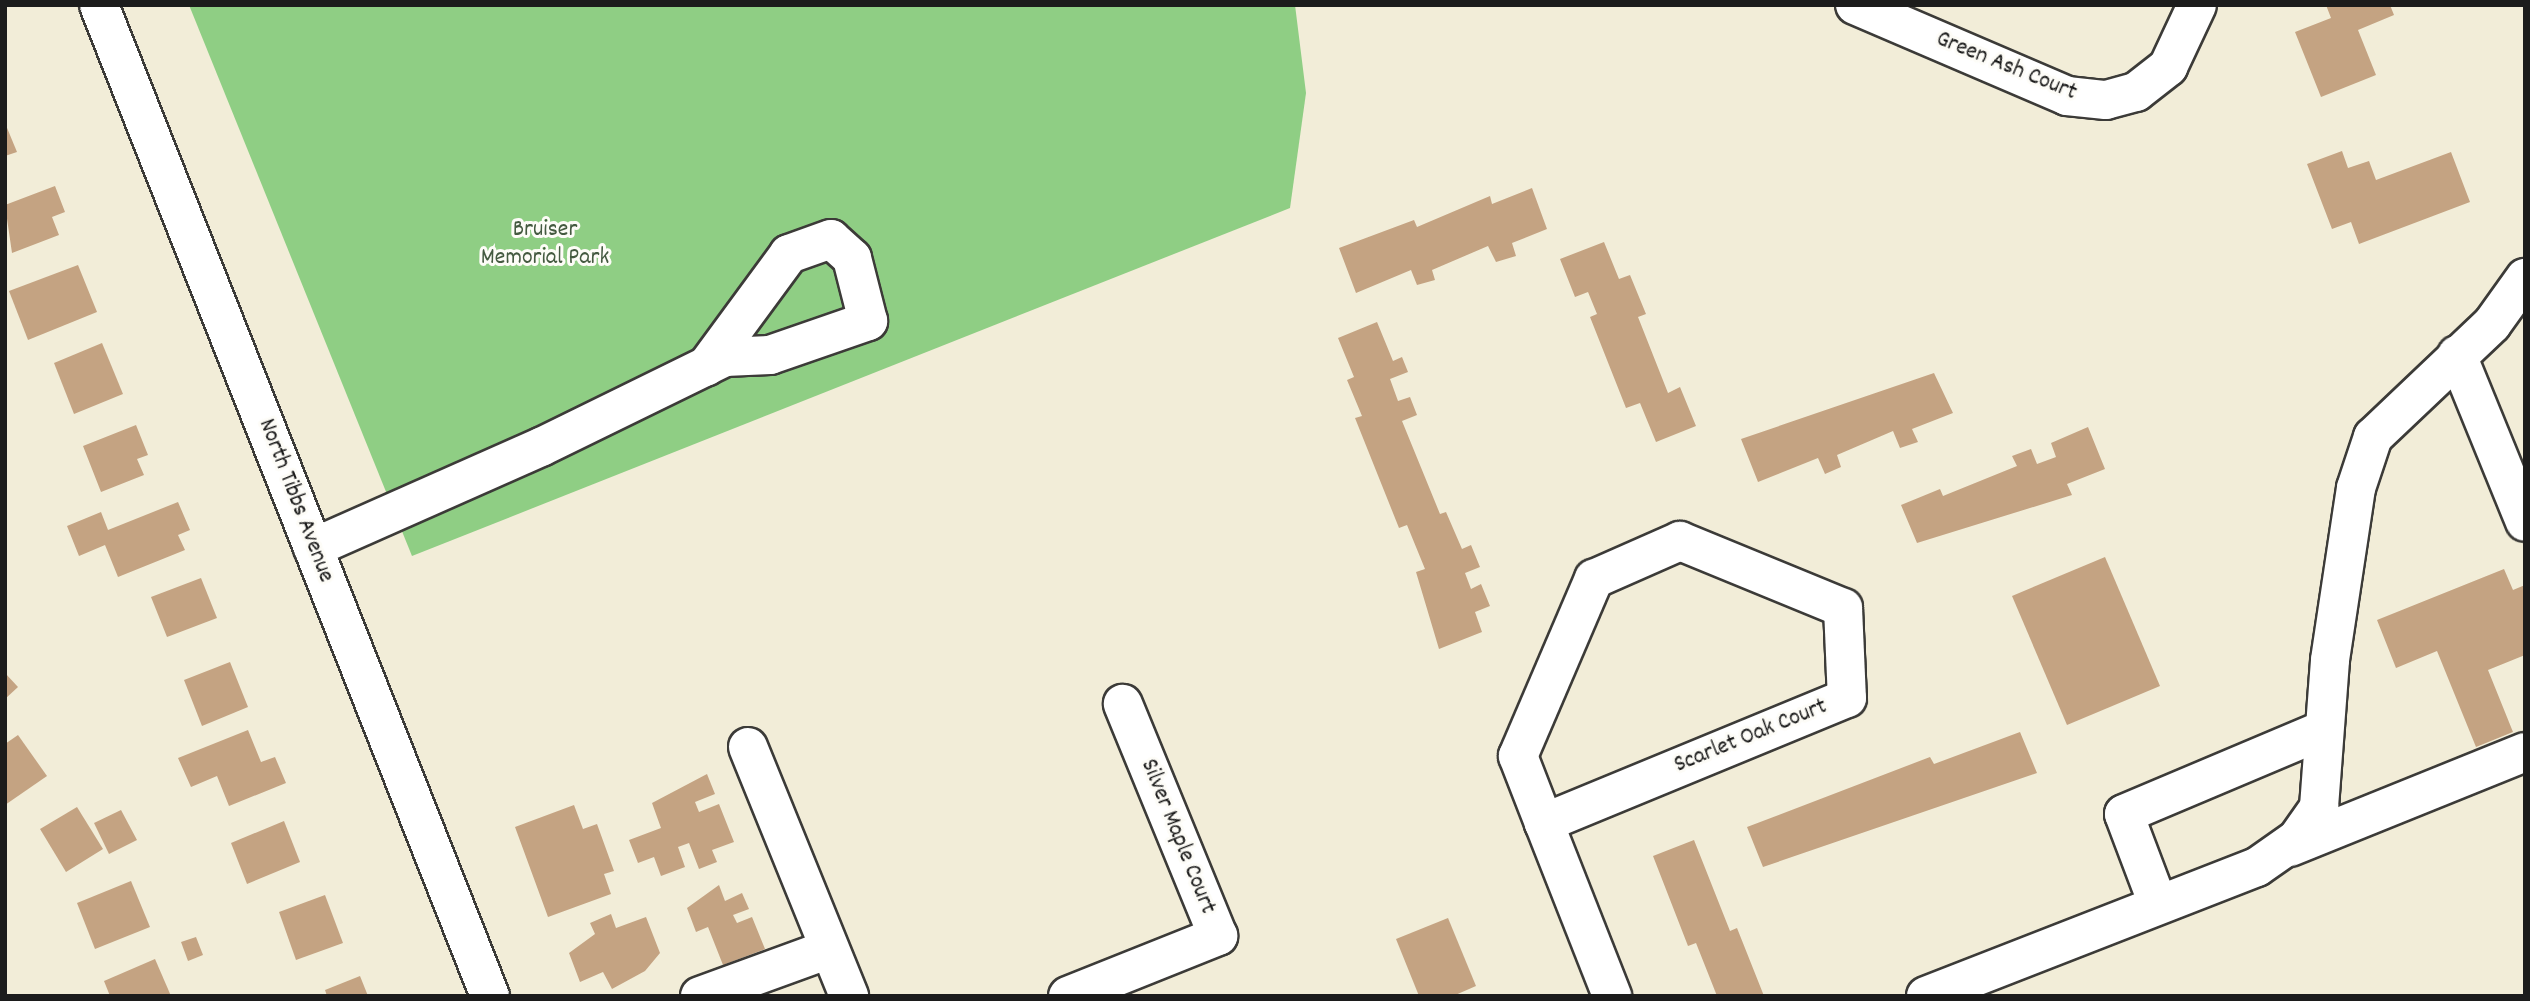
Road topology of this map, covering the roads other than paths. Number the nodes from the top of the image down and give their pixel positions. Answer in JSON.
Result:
{"nodes":[{"id":1,"x":99,"y":5,"type":"edge"},
{"id":2,"x":1855,"y":5,"type":"edge"},
{"id":3,"x":2197,"y":5,"type":"edge"},
{"id":4,"x":2525,"y":278,"type":"edge"},
{"id":5,"x":2457,"y":355,"type":"junction"},
{"id":6,"x":706,"y":367,"type":"dead end"},
{"id":7,"x":2525,"y":522,"type":"edge"},
{"id":8,"x":313,"y":548,"type":"junction"},
{"id":9,"x":1123,"y":704,"type":"dead end"},
{"id":10,"x":2323,"y":730,"type":"junction"},
{"id":11,"x":748,"y":747,"type":"dead end"},
{"id":12,"x":2525,"y":752,"type":"edge"},
{"id":13,"x":1544,"y":823,"type":"junction"},
{"id":14,"x":2278,"y":852,"type":"junction"},
{"id":15,"x":2158,"y":904,"type":"junction"},
{"id":16,"x":829,"y":948,"type":"junction"},
{"id":17,"x":490,"y":996,"type":"edge"},
{"id":18,"x":700,"y":996,"type":"edge"},
{"id":19,"x":849,"y":996,"type":"edge"},
{"id":20,"x":1068,"y":996,"type":"edge"},
{"id":21,"x":1612,"y":996,"type":"edge"},
{"id":22,"x":1926,"y":996,"type":"edge"}],
"edges":[{"from":1,"to":8,"type":"street","name":"North Tibbs Avenue"},
{"from":2,"to":3,"type":"street","name":"Green Ash Court"},
{"from":4,"to":5,"type":"street"},
{"from":5,"to":7,"type":"street"},
{"from":5,"to":10,"type":"street"},
{"from":6,"to":8,"type":"street"},
{"from":8,"to":17,"type":"street","name":"North Tibbs Avenue"},
{"from":9,"to":20,"type":"street","name":"Silver Maple Court"},
{"from":10,"to":14,"type":"street"},
{"from":10,"to":15,"type":"street"},
{"from":11,"to":16,"type":"street"},
{"from":12,"to":14,"type":"street"},
{"from":13,"to":13,"type":"street","name":"Scarlet Oak Court"},
{"from":13,"to":21,"type":"street","name":"Scarlet Oak Court"},
{"from":14,"to":15,"type":"street"},
{"from":15,"to":22,"type":"street"},
{"from":16,"to":18,"type":"street"},
{"from":16,"to":19,"type":"street"}]}
